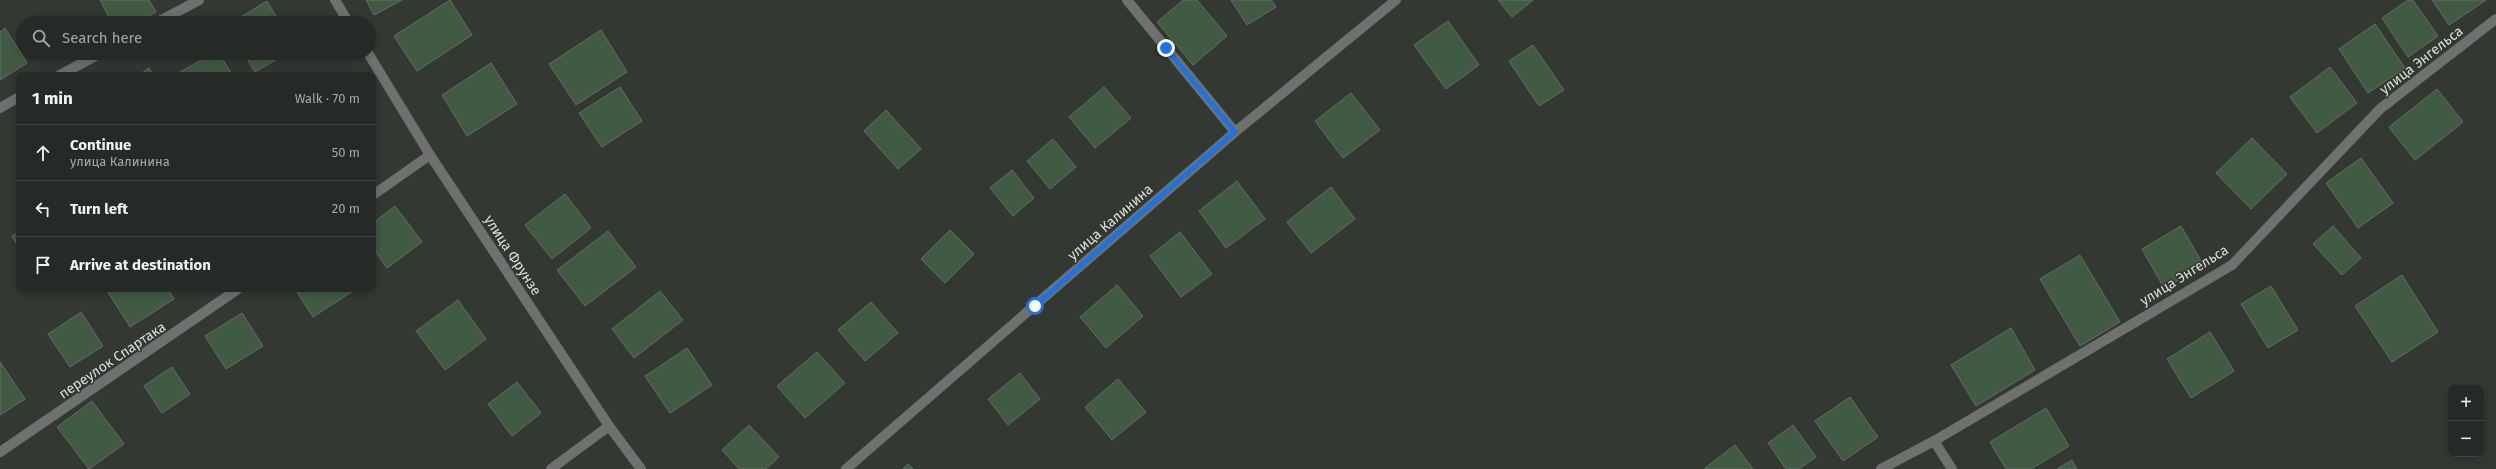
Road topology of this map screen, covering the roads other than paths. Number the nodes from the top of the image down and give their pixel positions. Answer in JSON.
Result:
{"nodes":[{"id":1,"x":199,"y":0,"type":"edge"},
{"id":2,"x":336,"y":0,"type":"edge"},
{"id":3,"x":1126,"y":0,"type":"edge"},
{"id":4,"x":1396,"y":0,"type":"edge"},
{"id":5,"x":169,"y":16,"type":"edge"},
{"id":6,"x":346,"y":16,"type":"edge"},
{"id":7,"x":2496,"y":19,"type":"edge"},
{"id":8,"x":88,"y":60,"type":"edge"},
{"id":9,"x":372,"y":60,"type":"edge"},
{"id":10,"x":66,"y":72,"type":"edge"},
{"id":11,"x":16,"y":99,"type":"edge"},
{"id":12,"x":0,"y":108,"type":"edge"},
{"id":13,"x":1235,"y":132,"type":"junction"},
{"id":14,"x":430,"y":155,"type":"junction"},
{"id":15,"x":376,"y":192,"type":"edge"},
{"id":16,"x":234,"y":292,"type":"edge"},
{"id":17,"x":609,"y":426,"type":"junction"},
{"id":18,"x":1934,"y":441,"type":"junction"},
{"id":19,"x":0,"y":452,"type":"edge"},
{"id":20,"x":551,"y":469,"type":"edge"},
{"id":21,"x":641,"y":469,"type":"edge"},
{"id":22,"x":846,"y":469,"type":"edge"},
{"id":23,"x":1881,"y":469,"type":"edge"},
{"id":24,"x":1952,"y":469,"type":"edge"}],
"edges":[{"from":1,"to":5,"type":"street"},
{"from":2,"to":6,"type":"street"},
{"from":3,"to":13,"type":"street"},
{"from":4,"to":13,"type":"street","name":"улица Калинина"},
{"from":7,"to":18,"type":"street","name":"улица Энгельса"},
{"from":8,"to":10,"type":"street"},
{"from":9,"to":14,"type":"street","name":"улица Фрунзе"},
{"from":11,"to":12,"type":"street"},
{"from":13,"to":22,"type":"street","name":"улица Калинина"},
{"from":14,"to":15,"type":"street"},
{"from":14,"to":17,"type":"street","name":"улица Фрунзе"},
{"from":16,"to":19,"type":"street","name":"переулок Спартака"},
{"from":17,"to":20,"type":"street"},
{"from":17,"to":21,"type":"street","name":"улица Фрунзе"},
{"from":18,"to":23,"type":"street","name":"улица Энгельса"},
{"from":18,"to":24,"type":"street"}]}
